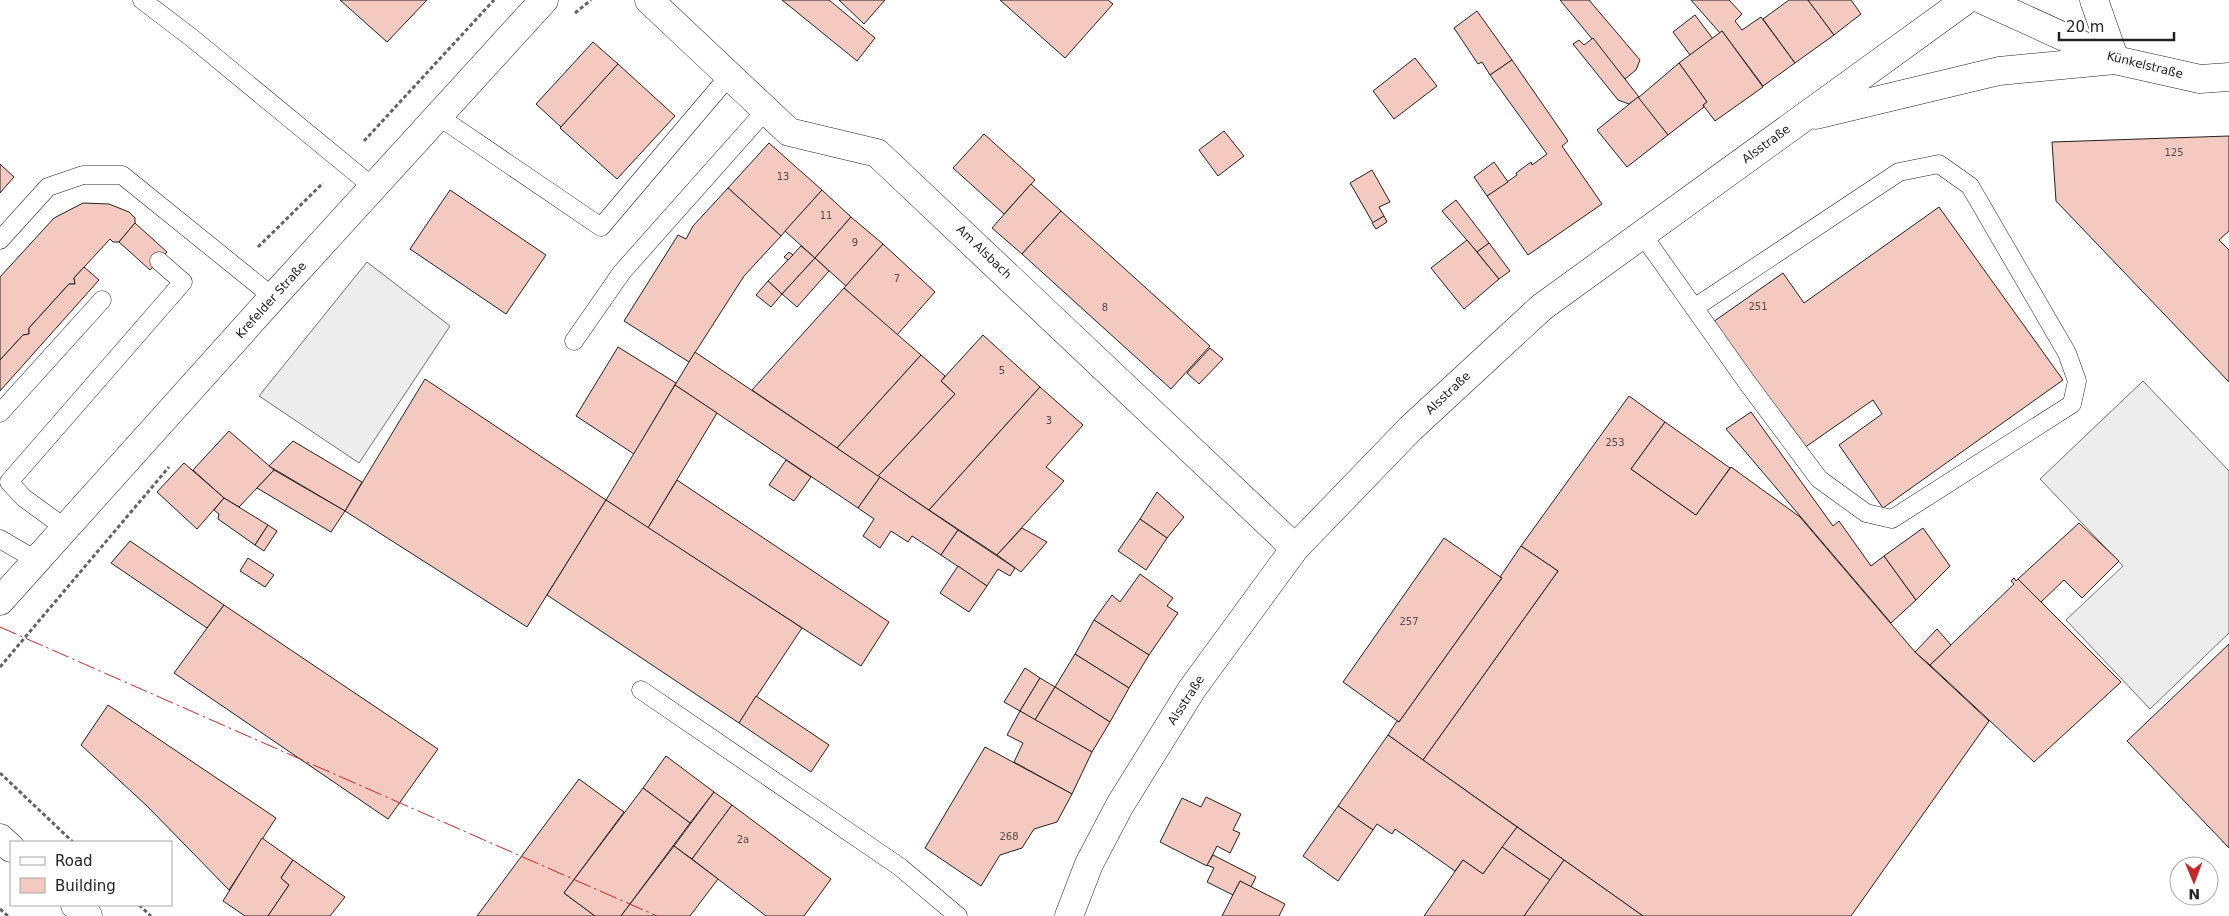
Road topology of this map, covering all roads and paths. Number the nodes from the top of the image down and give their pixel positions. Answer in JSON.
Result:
{"nodes":[{"id":1,"x":142,"y":0,"type":"edge"},
{"id":2,"x":544,"y":0,"type":"edge"},
{"id":3,"x":649,"y":0,"type":"edge"},
{"id":4,"x":1966,"y":0,"type":"edge"},
{"id":5,"x":1983,"y":0,"type":"edge"},
{"id":6,"x":2094,"y":0,"type":"edge"},
{"id":7,"x":2115,"y":60,"type":"junction"},
{"id":8,"x":729,"y":76,"type":"junction"},
{"id":9,"x":2229,"y":77,"type":"edge"},
{"id":10,"x":766,"y":110,"type":"junction"},
{"id":11,"x":438,"y":116,"type":"junction"},
{"id":12,"x":1802,"y":118,"type":"junction"},
{"id":13,"x":373,"y":188,"type":"junction"},
{"id":14,"x":1642,"y":234,"type":"junction"},
{"id":15,"x":0,"y":240,"type":"edge"},
{"id":16,"x":159,"y":261,"type":"dead end"},
{"id":17,"x":273,"y":297,"type":"junction"},
{"id":18,"x":102,"y":300,"type":"dead end"},
{"id":19,"x":1694,"y":308,"type":"junction"},
{"id":20,"x":574,"y":341,"type":"dead end"},
{"id":21,"x":0,"y":413,"type":"edge"},
{"id":22,"x":65,"y":528,"type":"junction"},
{"id":23,"x":0,"y":539,"type":"edge"},
{"id":24,"x":1295,"y":548,"type":"junction"},
{"id":25,"x":36,"y":560,"type":"junction"},
{"id":26,"x":0,"y":601,"type":"edge"},
{"id":27,"x":641,"y":690,"type":"dead end"},
{"id":28,"x":0,"y":773,"type":"edge"},
{"id":29,"x":0,"y":838,"type":"edge"},
{"id":30,"x":73,"y":841,"type":"edge"},
{"id":31,"x":10,"y":847,"type":"edge"},
{"id":32,"x":76,"y":906,"type":"edge"},
{"id":33,"x":140,"y":906,"type":"edge"},
{"id":34,"x":0,"y":910,"type":"edge"},
{"id":35,"x":8,"y":916,"type":"edge"},
{"id":36,"x":88,"y":916,"type":"edge"},
{"id":37,"x":151,"y":916,"type":"edge"},
{"id":38,"x":958,"y":916,"type":"edge"},
{"id":39,"x":1069,"y":916,"type":"edge"}],
"edges":[{"from":1,"to":13,"type":"lane"},
{"from":2,"to":11,"type":"street","name":"Krefelder Straße"},
{"from":3,"to":8,"type":"street","name":"Am Alsbach"},
{"from":4,"to":12,"type":"street","name":"Alsstraße"},
{"from":5,"to":7,"type":"street","name":"Künkelstraße"},
{"from":6,"to":7,"type":"street"},
{"from":7,"to":9,"type":"street","name":"Künkelstraße"},
{"from":7,"to":12,"type":"street"},
{"from":8,"to":10,"type":"street","name":"Am Alsbach"},
{"from":8,"to":11,"type":"lane"},
{"from":10,"to":20,"type":"lane"},
{"from":10,"to":24,"type":"street","name":"Am Alsbach"},
{"from":11,"to":13,"type":"street","name":"Krefelder Straße"},
{"from":12,"to":14,"type":"street","name":"Alsstraße"},
{"from":13,"to":17,"type":"street","name":"Krefelder Straße"},
{"from":14,"to":19,"type":"lane"},
{"from":14,"to":24,"type":"street","name":"Alsstraße"},
{"from":15,"to":17,"type":"lane"},
{"from":16,"to":22,"type":"lane"},
{"from":17,"to":22,"type":"street","name":"Krefelder Straße"},
{"from":18,"to":21,"type":"lane"},
{"from":19,"to":19,"type":"lane"},
{"from":22,"to":25,"type":"street","name":"Krefelder Straße"},
{"from":23,"to":25,"type":"lane"},
{"from":24,"to":39,"type":"street","name":"Alsstraße"},
{"from":25,"to":26,"type":"street","name":"Krefelder Straße"},
{"from":27,"to":38,"type":"lane"},
{"from":28,"to":30,"type":"path"},
{"from":29,"to":31,"type":"street"},
{"from":32,"to":36,"type":"street"},
{"from":33,"to":37,"type":"path"},
{"from":34,"to":35,"type":"path"}]}
